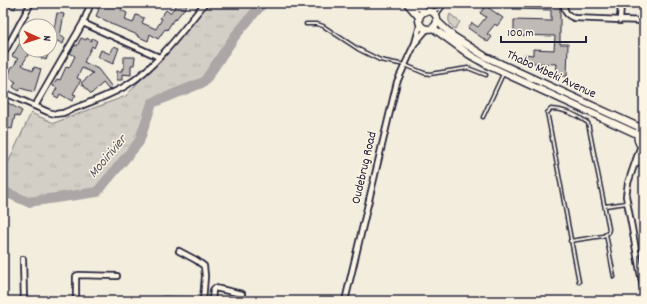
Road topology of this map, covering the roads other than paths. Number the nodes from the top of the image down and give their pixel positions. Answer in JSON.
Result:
{"nodes":[{"id":1,"x":30,"y":3,"type":"edge"},
{"id":2,"x":91,"y":3,"type":"edge"},
{"id":3,"x":205,"y":3,"type":"edge"},
{"id":4,"x":407,"y":3,"type":"edge"},
{"id":5,"x":412,"y":3,"type":"edge"},
{"id":6,"x":446,"y":3,"type":"edge"},
{"id":7,"x":564,"y":3,"type":"edge"},
{"id":8,"x":621,"y":3,"type":"edge"},
{"id":9,"x":442,"y":8,"type":"junction"},
{"id":10,"x":425,"y":11,"type":"junction"},
{"id":11,"x":432,"y":11,"type":"junction"},
{"id":12,"x":419,"y":17,"type":"junction"},
{"id":13,"x":437,"y":19,"type":"junction"},
{"id":14,"x":620,"y":20,"type":"junction"},
{"id":15,"x":644,"y":21,"type":"edge"},
{"id":16,"x":83,"y":23,"type":"junction"},
{"id":17,"x":306,"y":24,"type":"dead end"},
{"id":18,"x":420,"y":25,"type":"junction"},
{"id":19,"x":430,"y":29,"type":"junction"},
{"id":20,"x":415,"y":43,"type":"junction"},
{"id":21,"x":3,"y":55,"type":"edge"},
{"id":22,"x":159,"y":57,"type":"junction"},
{"id":23,"x":405,"y":65,"type":"junction"},
{"id":24,"x":504,"y":73,"type":"junction"},
{"id":25,"x":486,"y":75,"type":"dead end"},
{"id":26,"x":3,"y":92,"type":"edge"},
{"id":27,"x":35,"y":106,"type":"junction"},
{"id":28,"x":483,"y":117,"type":"dead end"},
{"id":29,"x":643,"y":127,"type":"edge"},
{"id":30,"x":638,"y":134,"type":"junction"},
{"id":31,"x":642,"y":147,"type":"edge"},
{"id":32,"x":644,"y":154,"type":"edge"},
{"id":33,"x":634,"y":167,"type":"junction"},
{"id":34,"x":627,"y":203,"type":"junction"},
{"id":35,"x":605,"y":206,"type":"junction"},
{"id":36,"x":606,"y":234,"type":"junction"},
{"id":37,"x":570,"y":241,"type":"junction"},
{"id":38,"x":179,"y":251,"type":"dead end"},
{"id":39,"x":644,"y":252,"type":"edge"},
{"id":40,"x":636,"y":253,"type":"junction"},
{"id":41,"x":23,"y":259,"type":"dead end"},
{"id":42,"x":117,"y":276,"type":"dead end"},
{"id":43,"x":614,"y":277,"type":"dead end"},
{"id":44,"x":643,"y":280,"type":"edge"},
{"id":45,"x":579,"y":282,"type":"dead end"},
{"id":46,"x":644,"y":293,"type":"edge"},
{"id":47,"x":242,"y":294,"type":"dead end"},
{"id":48,"x":24,"y":301,"type":"edge"},
{"id":49,"x":76,"y":301,"type":"edge"},
{"id":50,"x":202,"y":301,"type":"edge"},
{"id":51,"x":212,"y":301,"type":"edge"},
{"id":52,"x":345,"y":301,"type":"edge"}],
"edges":[{"from":1,"to":21,"type":"street"},
{"from":2,"to":16,"type":"street"},
{"from":3,"to":22,"type":"street"},
{"from":4,"to":12,"type":"main road"},
{"from":5,"to":10,"type":"main road"},
{"from":6,"to":9,"type":"lane"},
{"from":7,"to":14,"type":"street"},
{"from":8,"to":14,"type":"street"},
{"from":9,"to":11,"type":"lane"},
{"from":9,"to":13,"type":"lane"},
{"from":10,"to":11,"type":"main road"},
{"from":10,"to":12,"type":"main road"},
{"from":11,"to":13,"type":"main road"},
{"from":12,"to":18,"type":"main road"},
{"from":13,"to":19,"type":"main road"},
{"from":13,"to":29,"type":"main road","name":"Thabo Mbeki Avenue"},
{"from":14,"to":15,"type":"street"},
{"from":16,"to":22,"type":"street"},
{"from":16,"to":27,"type":"street"},
{"from":17,"to":23,"type":"lane"},
{"from":18,"to":19,"type":"main road"},
{"from":18,"to":20,"type":"street","name":"Oudebrug Road"},
{"from":19,"to":20,"type":"street","name":"Oudebrug Road"},
{"from":19,"to":24,"type":"main road","name":"Thabo Mbeki Avenue"},
{"from":20,"to":23,"type":"street","name":"Oudebrug Road"},
{"from":22,"to":27,"type":"street"},
{"from":23,"to":25,"type":"lane"},
{"from":23,"to":52,"type":"street","name":"Oudebrug Road"},
{"from":24,"to":28,"type":"lane"},
{"from":24,"to":30,"type":"main road","name":"Thabo Mbeki Avenue"},
{"from":26,"to":27,"type":"street"},
{"from":29,"to":30,"type":"main road"},
{"from":30,"to":31,"type":"main road"},
{"from":31,"to":33,"type":"street"},
{"from":32,"to":33,"type":"street"},
{"from":33,"to":34,"type":"street"},
{"from":34,"to":35,"type":"lane"},
{"from":34,"to":40,"type":"street"},
{"from":35,"to":36,"type":"lane"},
{"from":35,"to":37,"type":"lane"},
{"from":36,"to":37,"type":"lane"},
{"from":36,"to":43,"type":"lane"},
{"from":37,"to":45,"type":"lane"},
{"from":38,"to":50,"type":"street"},
{"from":39,"to":40,"type":"lane"},
{"from":40,"to":44,"type":"street"},
{"from":41,"to":48,"type":"street"},
{"from":42,"to":49,"type":"street"},
{"from":44,"to":46,"type":"street"},
{"from":47,"to":51,"type":"street"}]}
